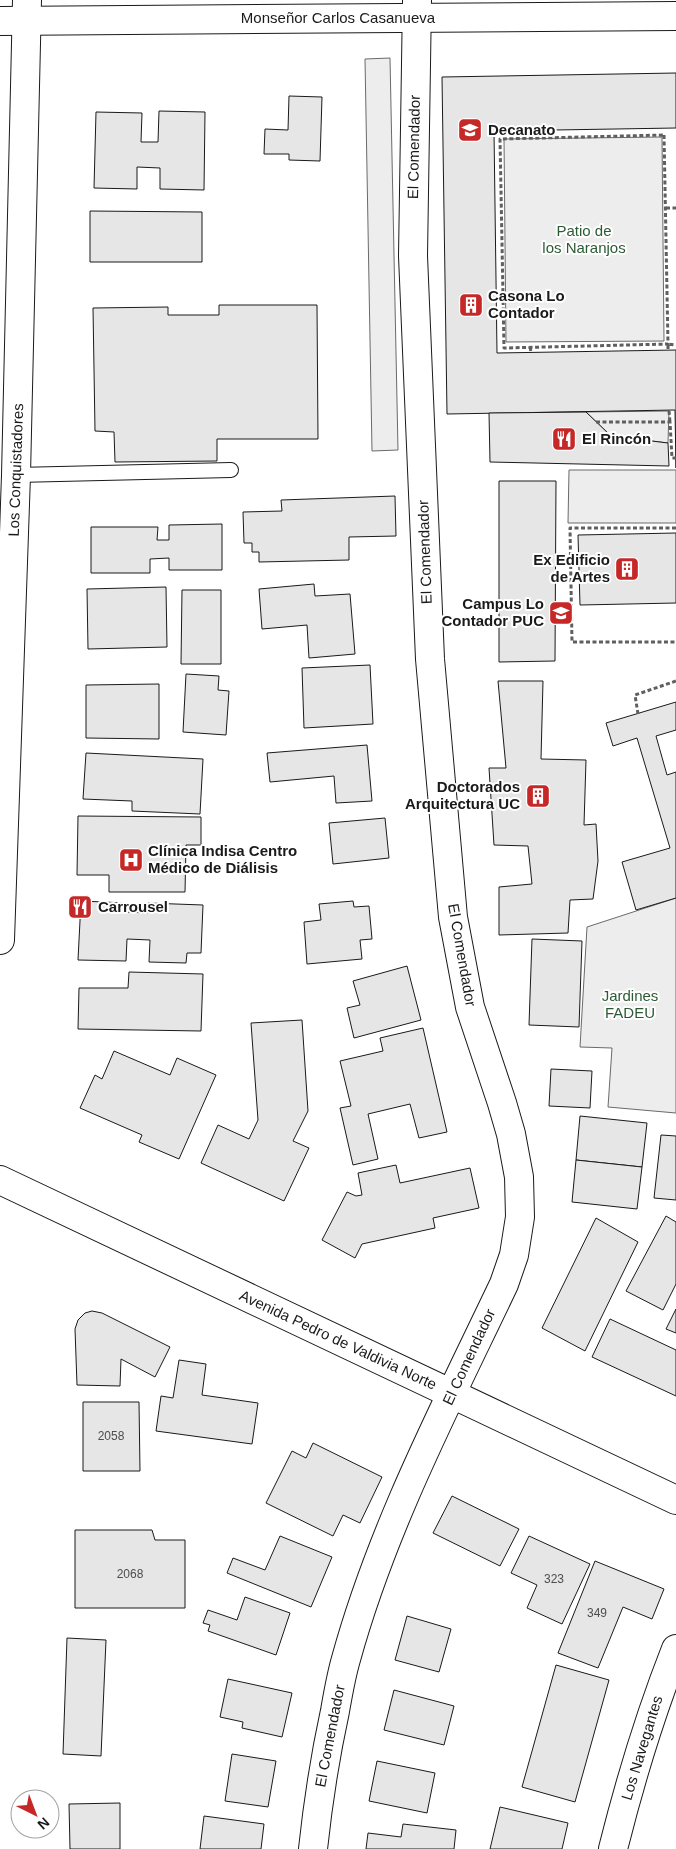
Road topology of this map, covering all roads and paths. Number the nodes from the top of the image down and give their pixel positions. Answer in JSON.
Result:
{"nodes":[{"id":1,"x":417,"y":9,"type":"edge"},
{"id":2,"x":18,"y":14,"type":"edge"},
{"id":3,"x":676,"y":16,"type":"edge"},
{"id":4,"x":666,"y":208,"type":"junction"},
{"id":5,"x":676,"y":208,"type":"edge"},
{"id":6,"x":496,"y":260,"type":"dead end"},
{"id":7,"x":502,"y":260,"type":"junction"},
{"id":8,"x":668,"y":344,"type":"junction"},
{"id":9,"x":676,"y":345,"type":"edge"},
{"id":10,"x":530,"y":347,"type":"junction"},
{"id":11,"x":668,"y":349,"type":"dead end"},
{"id":12,"x":530,"y":352,"type":"dead end"},
{"id":13,"x":669,"y":410,"type":"dead end"},
{"id":14,"x":596,"y":422,"type":"dead end"},
{"id":15,"x":670,"y":422,"type":"junction"},
{"id":16,"x":676,"y":458,"type":"edge"},
{"id":17,"x":231,"y":470,"type":"dead end"},
{"id":18,"x":16,"y":475,"type":"junction"},
{"id":19,"x":676,"y":528,"type":"edge"},
{"id":20,"x":570,"y":555,"type":"junction"},
{"id":21,"x":556,"y":556,"type":"dead end"},
{"id":22,"x":676,"y":642,"type":"edge"},
{"id":23,"x":676,"y":681,"type":"edge"},
{"id":24,"x":638,"y":714,"type":"dead end"},
{"id":25,"x":0,"y":940,"type":"edge"},
{"id":26,"x":0,"y":1180,"type":"edge"},
{"id":27,"x":452,"y":1394,"type":"junction"},
{"id":28,"x":676,"y":1500,"type":"edge"},
{"id":29,"x":676,"y":1649,"type":"edge"},
{"id":30,"x":313,"y":1849,"type":"edge"},
{"id":31,"x":613,"y":1849,"type":"edge"}],
"edges":[{"from":1,"to":2,"type":"street","name":"Monseñor Carlos Casanueva"},
{"from":1,"to":3,"type":"street","name":"Monseñor Carlos Casanueva"},
{"from":1,"to":27,"type":"street","name":"El Comendador"},
{"from":2,"to":18,"type":"street","name":"Los Conquistadores"},
{"from":4,"to":5,"type":"path"},
{"from":4,"to":7,"type":"path"},
{"from":4,"to":8,"type":"path"},
{"from":6,"to":7,"type":"path"},
{"from":7,"to":10,"type":"path"},
{"from":8,"to":9,"type":"path"},
{"from":8,"to":10,"type":"path"},
{"from":8,"to":11,"type":"path"},
{"from":10,"to":12,"type":"path"},
{"from":13,"to":15,"type":"path"},
{"from":14,"to":15,"type":"path"},
{"from":15,"to":16,"type":"path"},
{"from":17,"to":18,"type":"lane"},
{"from":18,"to":25,"type":"street","name":"Los Conquistadores"},
{"from":19,"to":20,"type":"path"},
{"from":20,"to":21,"type":"path"},
{"from":20,"to":22,"type":"path"},
{"from":23,"to":24,"type":"path"},
{"from":26,"to":27,"type":"street","name":"Avenida Pedro de Valdivia Norte"},
{"from":27,"to":28,"type":"street","name":"Avenida Pedro de Valdivia Norte"},
{"from":27,"to":30,"type":"street","name":"El Comendador"},
{"from":29,"to":31,"type":"street","name":"Los Navegantes"}]}
